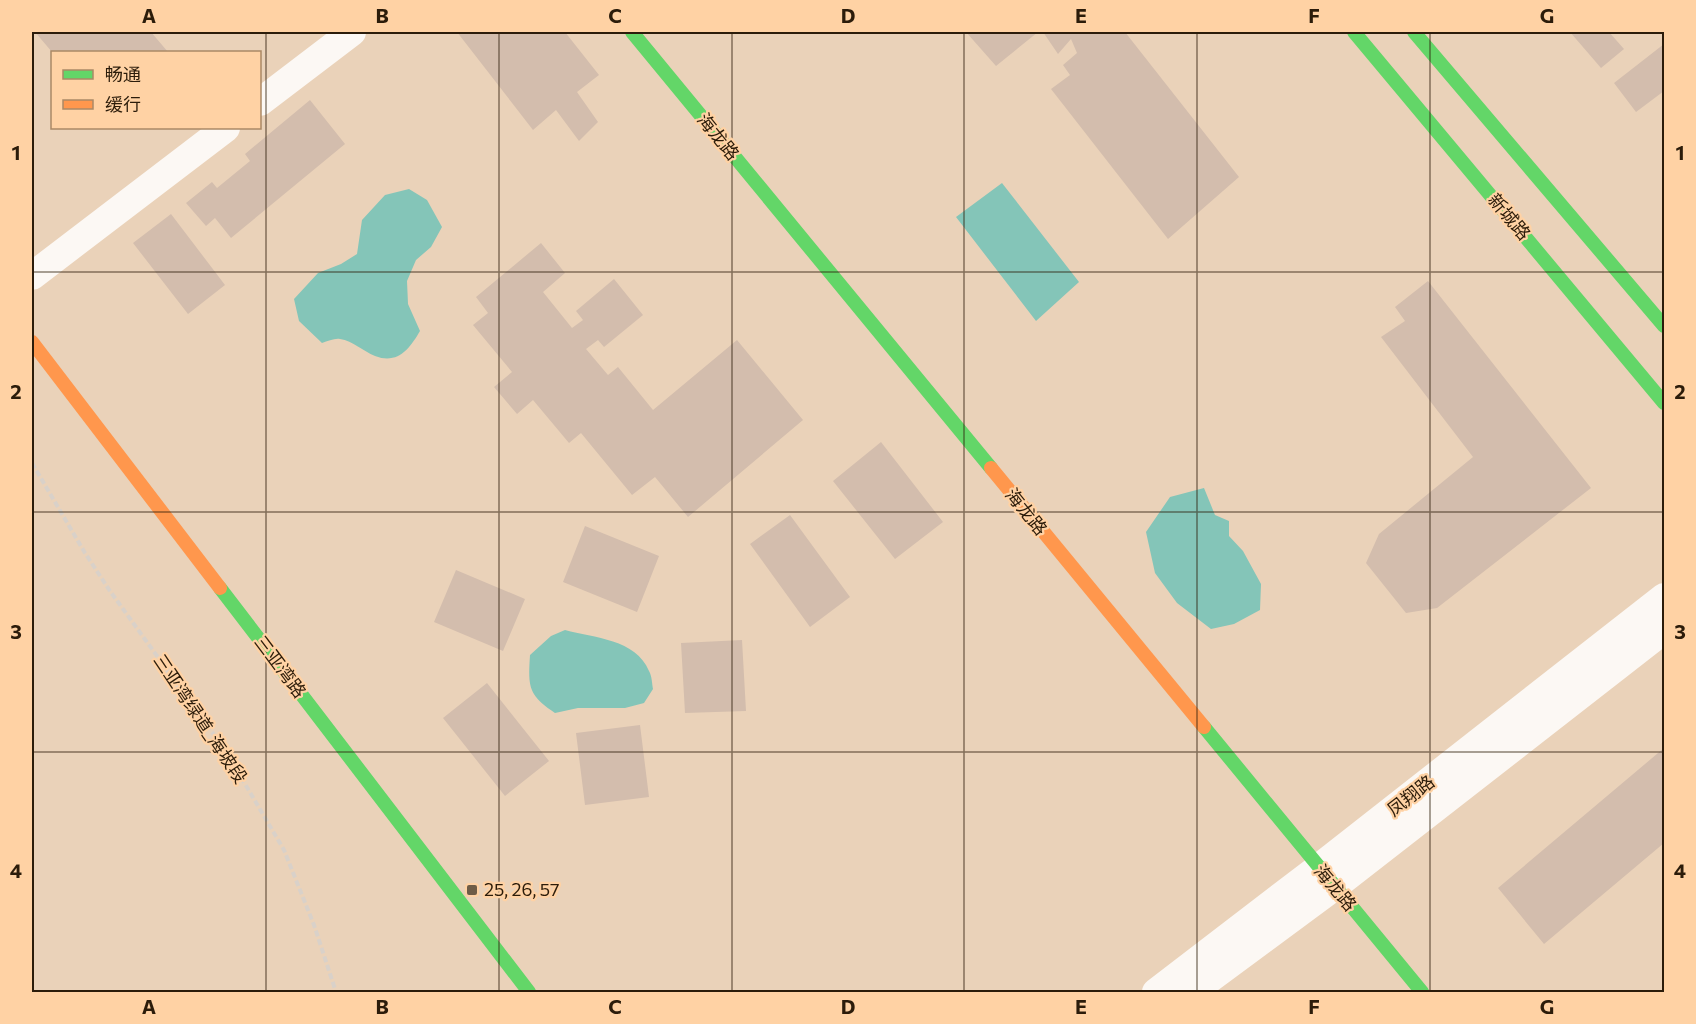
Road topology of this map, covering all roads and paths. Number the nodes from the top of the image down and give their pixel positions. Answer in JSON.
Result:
{"nodes":[{"id":1,"x":352,"y":32,"type":"edge"},
{"id":2,"x":632,"y":32,"type":"edge"},
{"id":3,"x":1354,"y":32,"type":"edge"},
{"id":4,"x":1414,"y":32,"type":"edge"},
{"id":5,"x":261,"y":101,"type":"edge"},
{"id":6,"x":225,"y":129,"type":"edge"},
{"id":7,"x":32,"y":276,"type":"edge"},
{"id":8,"x":1665,"y":326,"type":"edge"},
{"id":9,"x":32,"y":342,"type":"edge"},
{"id":10,"x":1665,"y":403,"type":"edge"},
{"id":11,"x":32,"y":463,"type":"edge"},
{"id":12,"x":1665,"y":597,"type":"edge"},
{"id":13,"x":1665,"y":630,"type":"edge"},
{"id":14,"x":1326,"y":878,"type":"junction"},
{"id":15,"x":336,"y":993,"type":"edge"},
{"id":16,"x":529,"y":993,"type":"edge"},
{"id":17,"x":1156,"y":993,"type":"edge"},
{"id":18,"x":1192,"y":993,"type":"edge"},
{"id":19,"x":1422,"y":993,"type":"edge"}],
"edges":[{"from":1,"to":5,"type":"street"},
{"from":2,"to":14,"type":"main road","name":"海龙路"},
{"from":3,"to":10,"type":"main road","name":"新城路"},
{"from":4,"to":8,"type":"main road"},
{"from":6,"to":7,"type":"street"},
{"from":9,"to":16,"type":"main road","name":"三亚湾路"},
{"from":11,"to":15,"type":"path","name":"三亚湾绿道_海坡段"},
{"from":12,"to":14,"type":"street","name":"凤翔路"},
{"from":13,"to":14,"type":"street","name":"凤翔路"},
{"from":14,"to":17,"type":"street","name":"凤翔路"},
{"from":14,"to":18,"type":"street","name":"凤翔路"},
{"from":14,"to":19,"type":"main road","name":"海龙路"}]}
